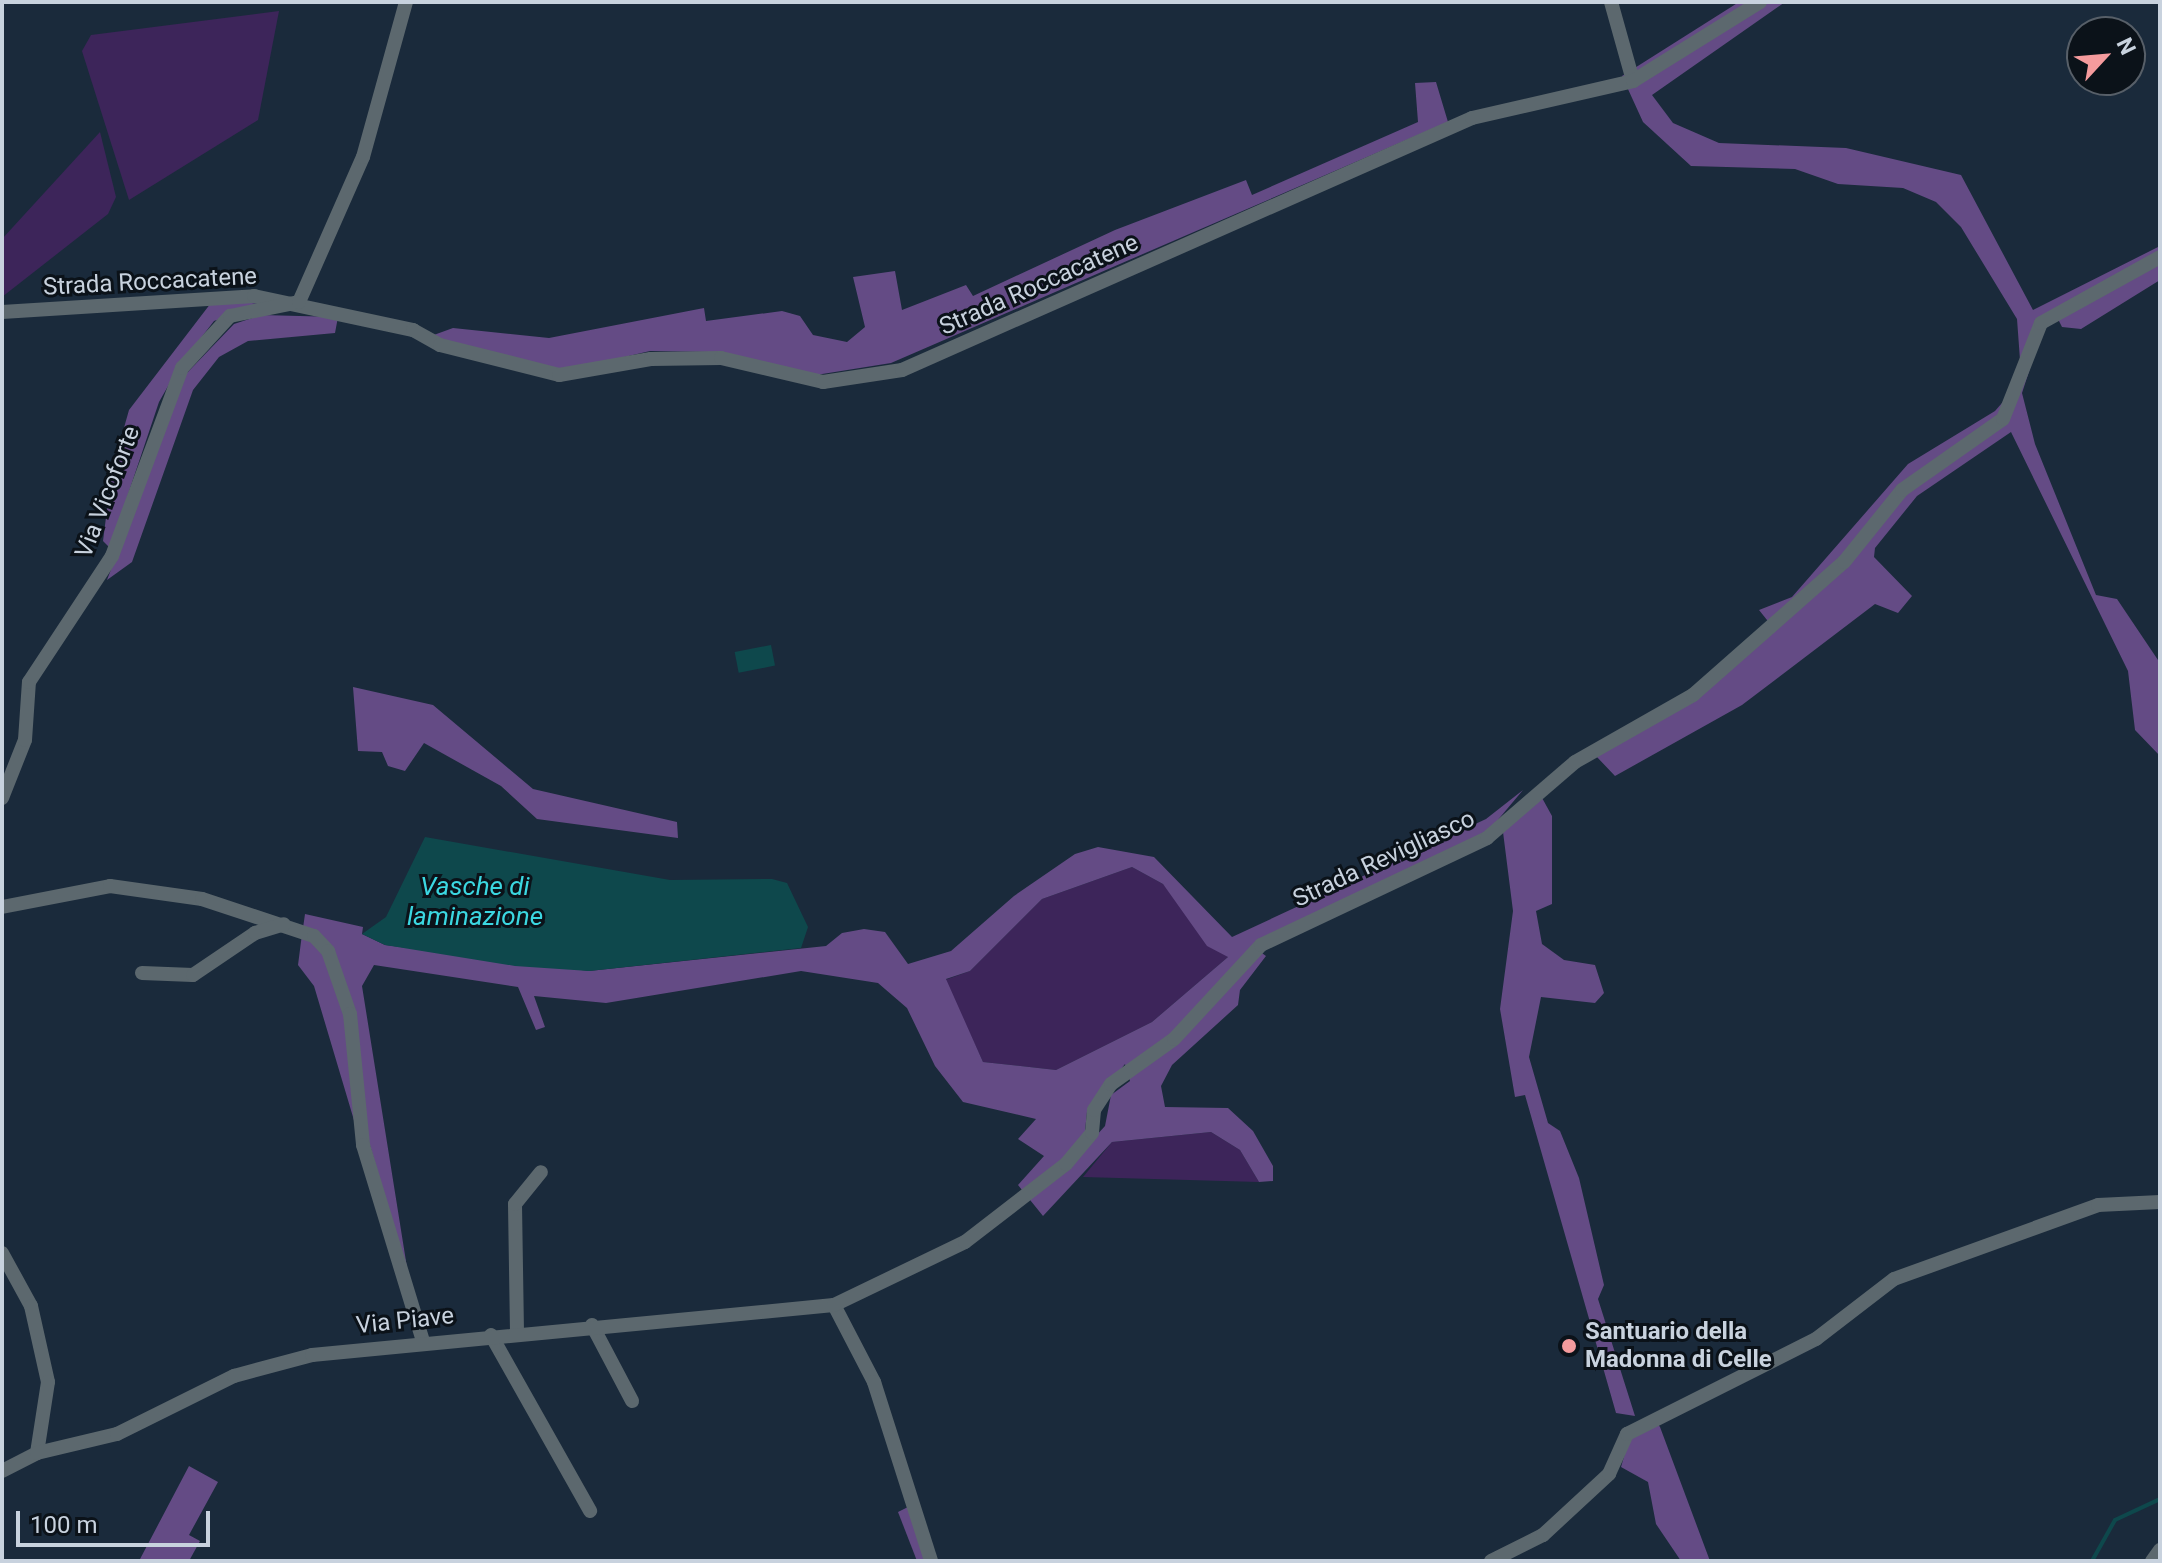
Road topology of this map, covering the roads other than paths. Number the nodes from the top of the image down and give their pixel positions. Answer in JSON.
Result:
{"nodes":[{"id":1,"x":406,"y":2,"type":"edge"},
{"id":2,"x":1611,"y":2,"type":"edge"},
{"id":3,"x":1760,"y":2,"type":"edge"},
{"id":4,"x":1633,"y":81,"type":"junction"},
{"id":5,"x":2160,"y":257,"type":"edge"},
{"id":6,"x":299,"y":302,"type":"junction"},
{"id":7,"x":2,"y":312,"type":"edge"},
{"id":8,"x":2,"y":798,"type":"edge"},
{"id":9,"x":2,"y":907,"type":"edge"},
{"id":10,"x":285,"y":924,"type":"junction"},
{"id":11,"x":142,"y":973,"type":"dead end"},
{"id":12,"x":541,"y":1172,"type":"dead end"},
{"id":13,"x":2160,"y":1202,"type":"edge"},
{"id":14,"x":2,"y":1253,"type":"edge"},
{"id":15,"x":834,"y":1305,"type":"junction"},
{"id":16,"x":592,"y":1325,"type":"junction"},
{"id":17,"x":517,"y":1332,"type":"junction"},
{"id":18,"x":491,"y":1335,"type":"junction"},
{"id":19,"x":423,"y":1341,"type":"junction"},
{"id":20,"x":632,"y":1401,"type":"dead end"},
{"id":21,"x":37,"y":1453,"type":"junction"},
{"id":22,"x":2,"y":1471,"type":"edge"},
{"id":23,"x":590,"y":1511,"type":"dead end"},
{"id":24,"x":2160,"y":1550,"type":"edge"},
{"id":25,"x":931,"y":1561,"type":"edge"},
{"id":26,"x":1491,"y":1561,"type":"edge"},
{"id":27,"x":2152,"y":1561,"type":"edge"}],
"edges":[{"from":1,"to":6,"type":"street"},
{"from":2,"to":4,"type":"street"},
{"from":3,"to":4,"type":"street","name":"Strada Roccacatene"},
{"from":4,"to":6,"type":"street","name":"Strada Roccacatene"},
{"from":5,"to":15,"type":"street","name":"Strada Revigliasco"},
{"from":6,"to":7,"type":"street","name":"Strada Roccacatene"},
{"from":6,"to":8,"type":"street","name":"Via Vicoforte"},
{"from":9,"to":10,"type":"street"},
{"from":10,"to":11,"type":"street"},
{"from":10,"to":19,"type":"street"},
{"from":12,"to":17,"type":"street"},
{"from":13,"to":26,"type":"street"},
{"from":14,"to":21,"type":"street"},
{"from":15,"to":16,"type":"street","name":"Via Piave"},
{"from":15,"to":25,"type":"street"},
{"from":16,"to":17,"type":"street","name":"Via Piave"},
{"from":16,"to":20,"type":"street"},
{"from":17,"to":18,"type":"street","name":"Via Piave"},
{"from":18,"to":19,"type":"street","name":"Via Piave"},
{"from":18,"to":23,"type":"street"},
{"from":19,"to":21,"type":"street","name":"Via Piave"},
{"from":21,"to":22,"type":"street","name":"Via Piave"},
{"from":24,"to":27,"type":"street"}]}
